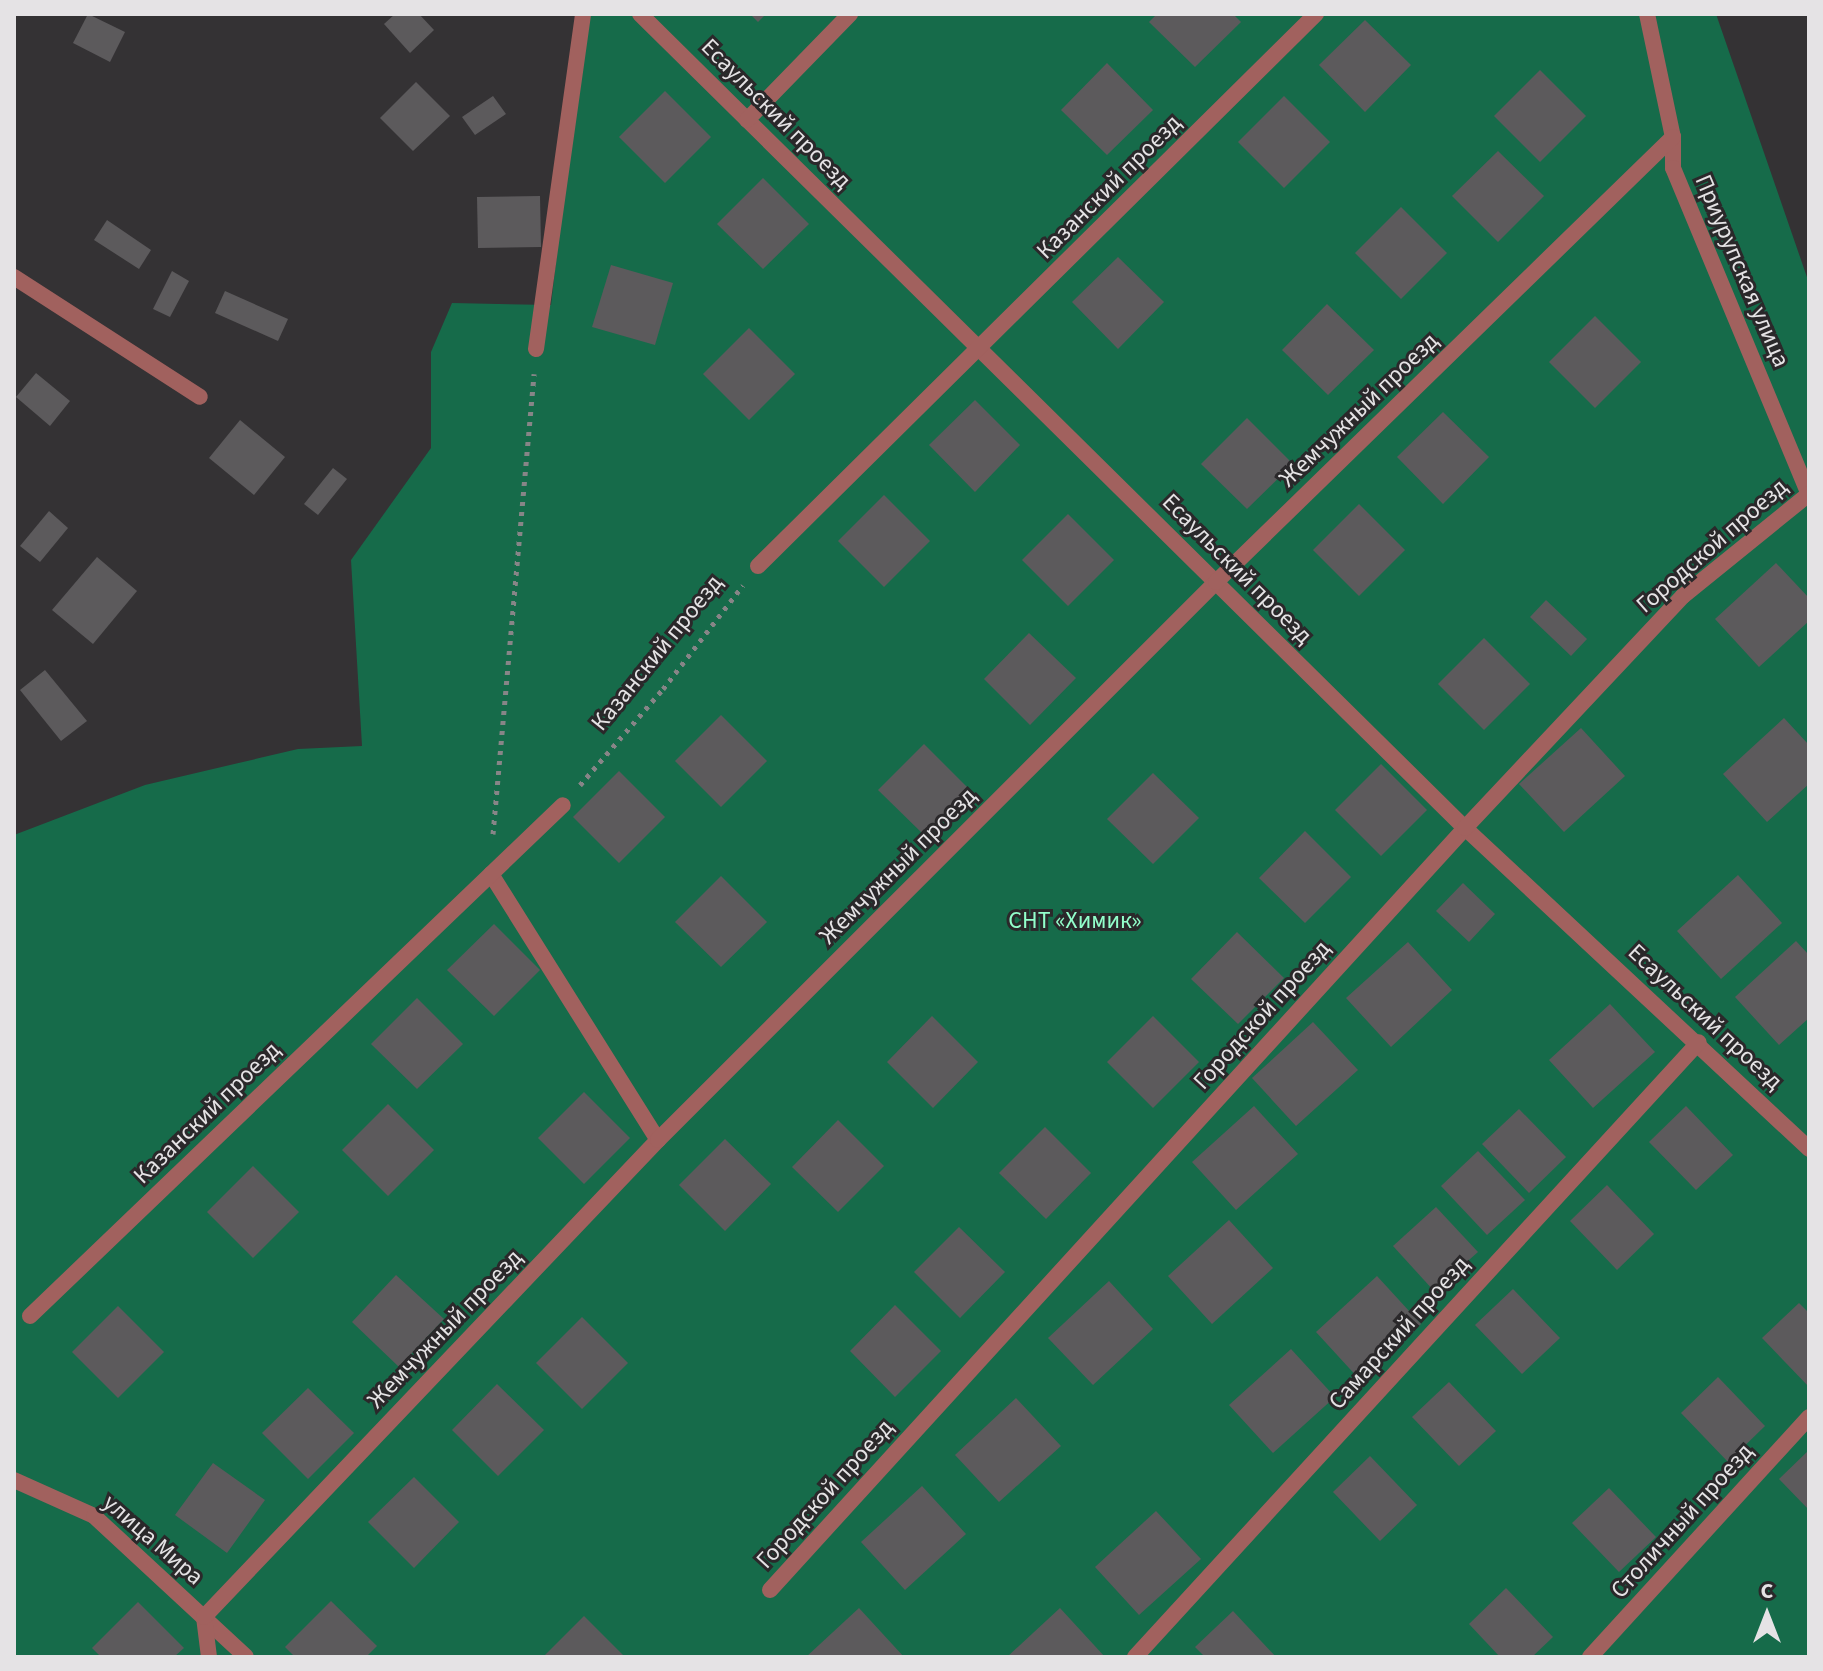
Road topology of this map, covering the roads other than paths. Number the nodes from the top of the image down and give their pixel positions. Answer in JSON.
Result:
{"nodes":[{"id":1,"x":583,"y":14,"type":"edge"},
{"id":2,"x":640,"y":14,"type":"edge"},
{"id":3,"x":850,"y":14,"type":"edge"},
{"id":4,"x":1316,"y":14,"type":"edge"},
{"id":5,"x":1647,"y":14,"type":"edge"},
{"id":6,"x":747,"y":120,"type":"junction"},
{"id":7,"x":1673,"y":137,"type":"junction"},
{"id":8,"x":14,"y":277,"type":"edge"},
{"id":9,"x":536,"y":349,"type":"road end"},
{"id":10,"x":981,"y":349,"type":"junction"},
{"id":11,"x":200,"y":397,"type":"dead end"},
{"id":12,"x":1809,"y":494,"type":"edge"},
{"id":13,"x":758,"y":566,"type":"road end"},
{"id":14,"x":1216,"y":582,"type":"junction"},
{"id":15,"x":563,"y":805,"type":"road end"},
{"id":16,"x":1465,"y":828,"type":"junction"},
{"id":17,"x":490,"y":875,"type":"junction"},
{"id":18,"x":1699,"y":1042,"type":"junction"},
{"id":19,"x":658,"y":1140,"type":"junction"},
{"id":20,"x":1809,"y":1149,"type":"edge"},
{"id":21,"x":30,"y":1316,"type":"dead end"},
{"id":22,"x":1809,"y":1417,"type":"edge"},
{"id":23,"x":14,"y":1480,"type":"edge"},
{"id":24,"x":770,"y":1590,"type":"dead end"},
{"id":25,"x":204,"y":1617,"type":"junction"},
{"id":26,"x":209,"y":1657,"type":"edge"},
{"id":27,"x":246,"y":1657,"type":"edge"},
{"id":28,"x":1135,"y":1657,"type":"edge"},
{"id":29,"x":1590,"y":1657,"type":"edge"}],
"edges":[{"from":1,"to":9,"type":"street"},
{"from":2,"to":6,"type":"street","name":"Есаульский проезд"},
{"from":3,"to":6,"type":"street"},
{"from":4,"to":10,"type":"street","name":"Казанский проезд"},
{"from":5,"to":7,"type":"street","name":"Приурупская улица"},
{"from":6,"to":10,"type":"street","name":"Есаульский проезд"},
{"from":7,"to":12,"type":"street","name":"Приурупская улица"},
{"from":7,"to":14,"type":"street","name":"Жемчужный проезд"},
{"from":8,"to":11,"type":"street"},
{"from":10,"to":13,"type":"street","name":"Казанский проезд"},
{"from":10,"to":14,"type":"street","name":"Есаульский проезд"},
{"from":12,"to":16,"type":"street","name":"Городской проезд"},
{"from":14,"to":16,"type":"street","name":"Есаульский проезд"},
{"from":14,"to":19,"type":"street","name":"Жемчужный проезд"},
{"from":15,"to":17,"type":"street","name":"Казанский проезд"},
{"from":16,"to":18,"type":"street","name":"Есаульский проезд"},
{"from":16,"to":24,"type":"street","name":"Городской проезд"},
{"from":17,"to":19,"type":"street"},
{"from":17,"to":21,"type":"street","name":"Казанский проезд"},
{"from":18,"to":20,"type":"street","name":"Есаульский проезд"},
{"from":18,"to":28,"type":"street","name":"Самарский проезд"},
{"from":19,"to":25,"type":"street","name":"Жемчужный проезд"},
{"from":22,"to":29,"type":"street","name":"Столичный проезд"},
{"from":23,"to":25,"type":"street","name":"улица Мира"},
{"from":25,"to":26,"type":"street"},
{"from":25,"to":27,"type":"street","name":"улица Мира"}]}
